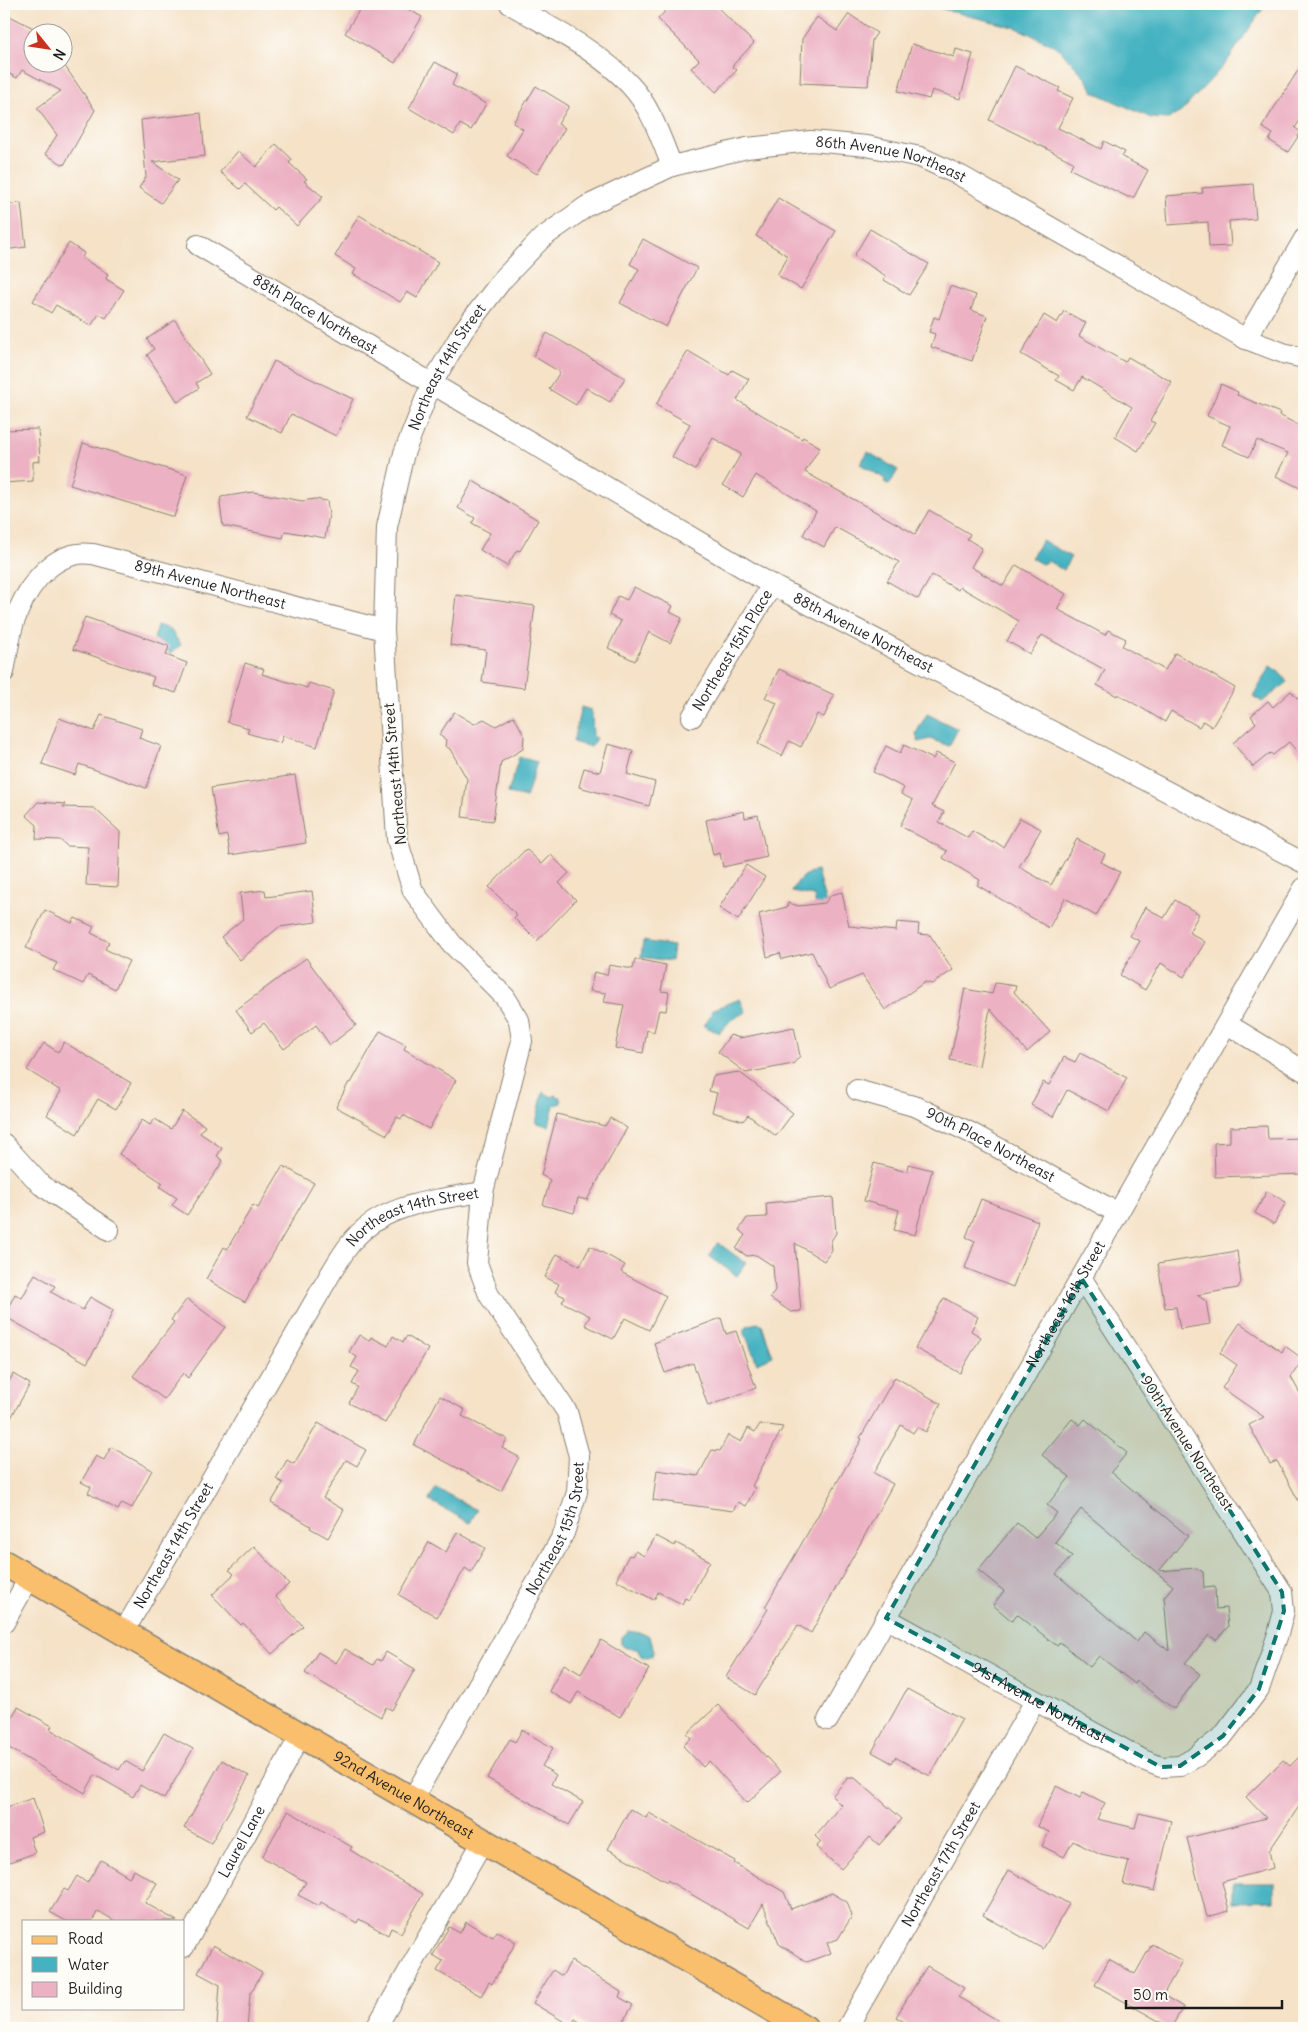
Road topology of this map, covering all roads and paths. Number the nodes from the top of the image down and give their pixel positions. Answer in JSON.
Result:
{"nodes":[{"id":1,"x":510,"y":4,"type":"edge"},
{"id":2,"x":672,"y":166,"type":"junction"},
{"id":3,"x":1304,"y":239,"type":"edge"},
{"id":4,"x":198,"y":245,"type":"dead end"},
{"id":5,"x":1246,"y":339,"type":"junction"},
{"id":6,"x":1304,"y":358,"type":"edge"},
{"id":7,"x":431,"y":385,"type":"junction"},
{"id":8,"x":772,"y":585,"type":"junction"},
{"id":9,"x":384,"y":630,"type":"junction"},
{"id":10,"x":4,"y":672,"type":"edge"},
{"id":11,"x":692,"y":717,"type":"dead end"},
{"id":12,"x":1304,"y":863,"type":"edge"},
{"id":13,"x":1304,"y":888,"type":"edge"},
{"id":14,"x":1227,"y":1024,"type":"junction"},
{"id":15,"x":1304,"y":1071,"type":"edge"},
{"id":16,"x":857,"y":1090,"type":"dead end"},
{"id":17,"x":4,"y":1144,"type":"edge"},
{"id":18,"x":483,"y":1192,"type":"junction"},
{"id":19,"x":1118,"y":1212,"type":"junction"},
{"id":20,"x":109,"y":1230,"type":"dead end"},
{"id":21,"x":1082,"y":1279,"type":"junction"},
{"id":22,"x":4,"y":1564,"type":"edge"},
{"id":23,"x":29,"y":1578,"type":"junction"},
{"id":24,"x":886,"y":1618,"type":"junction"},
{"id":25,"x":4,"y":1623,"type":"edge"},
{"id":26,"x":123,"y":1633,"type":"junction"},
{"id":27,"x":1035,"y":1701,"type":"junction"},
{"id":28,"x":828,"y":1720,"type":"dead end"},
{"id":29,"x":300,"y":1736,"type":"junction"},
{"id":30,"x":1196,"y":1757,"type":"joint"},
{"id":31,"x":412,"y":1800,"type":"junction"},
{"id":32,"x":483,"y":1841,"type":"junction"},
{"id":33,"x":185,"y":1946,"type":"edge"},
{"id":34,"x":376,"y":2028,"type":"edge"},
{"id":35,"x":805,"y":2028,"type":"edge"},
{"id":36,"x":847,"y":2028,"type":"edge"}],
"edges":[{"from":1,"to":2,"type":"street"},
{"from":2,"to":5,"type":"street","name":"86th Avenue Northeast"},
{"from":2,"to":7,"type":"street","name":"Northeast 14th Street"},
{"from":3,"to":5,"type":"street"},
{"from":4,"to":7,"type":"street","name":"88th Place Northeast"},
{"from":5,"to":6,"type":"street","name":"86th Avenue Northeast"},
{"from":7,"to":8,"type":"street","name":"88th Avenue Northeast"},
{"from":7,"to":9,"type":"street","name":"Northeast 14th Street"},
{"from":8,"to":11,"type":"street","name":"Northeast 15th Place"},
{"from":8,"to":12,"type":"street","name":"88th Avenue Northeast"},
{"from":9,"to":10,"type":"street","name":"89th Avenue Northeast"},
{"from":9,"to":18,"type":"street","name":"Northeast 14th Street"},
{"from":13,"to":14,"type":"street","name":"Northeast 16th Street"},
{"from":14,"to":15,"type":"street"},
{"from":14,"to":19,"type":"street","name":"Northeast 16th Street"},
{"from":16,"to":19,"type":"street","name":"90th Place Northeast"},
{"from":17,"to":20,"type":"street"},
{"from":18,"to":26,"type":"street","name":"Northeast 14th Street"},
{"from":18,"to":31,"type":"street","name":"Northeast 15th Street"},
{"from":19,"to":21,"type":"street","name":"Northeast 16th Street"},
{"from":21,"to":24,"type":"street","name":"Northeast 16th Street"},
{"from":21,"to":30,"type":"street","name":"90th Avenue Northeast"},
{"from":22,"to":23,"type":"main road","name":"92nd Avenue Northeast"},
{"from":23,"to":25,"type":"street"},
{"from":23,"to":26,"type":"main road","name":"92nd Avenue Northeast"},
{"from":24,"to":27,"type":"street","name":"91st Avenue Northeast"},
{"from":24,"to":28,"type":"street","name":"Northeast 16th Street"},
{"from":26,"to":29,"type":"main road","name":"92nd Avenue Northeast"},
{"from":27,"to":30,"type":"street","name":"91st Avenue Northeast"},
{"from":27,"to":36,"type":"street","name":"Northeast 17th Street"},
{"from":29,"to":31,"type":"main road","name":"92nd Avenue Northeast"},
{"from":29,"to":33,"type":"street","name":"Laurel Lane"},
{"from":31,"to":32,"type":"main road","name":"92nd Avenue Northeast"},
{"from":32,"to":34,"type":"street"},
{"from":32,"to":35,"type":"main road","name":"92nd Avenue Northeast"}]}
